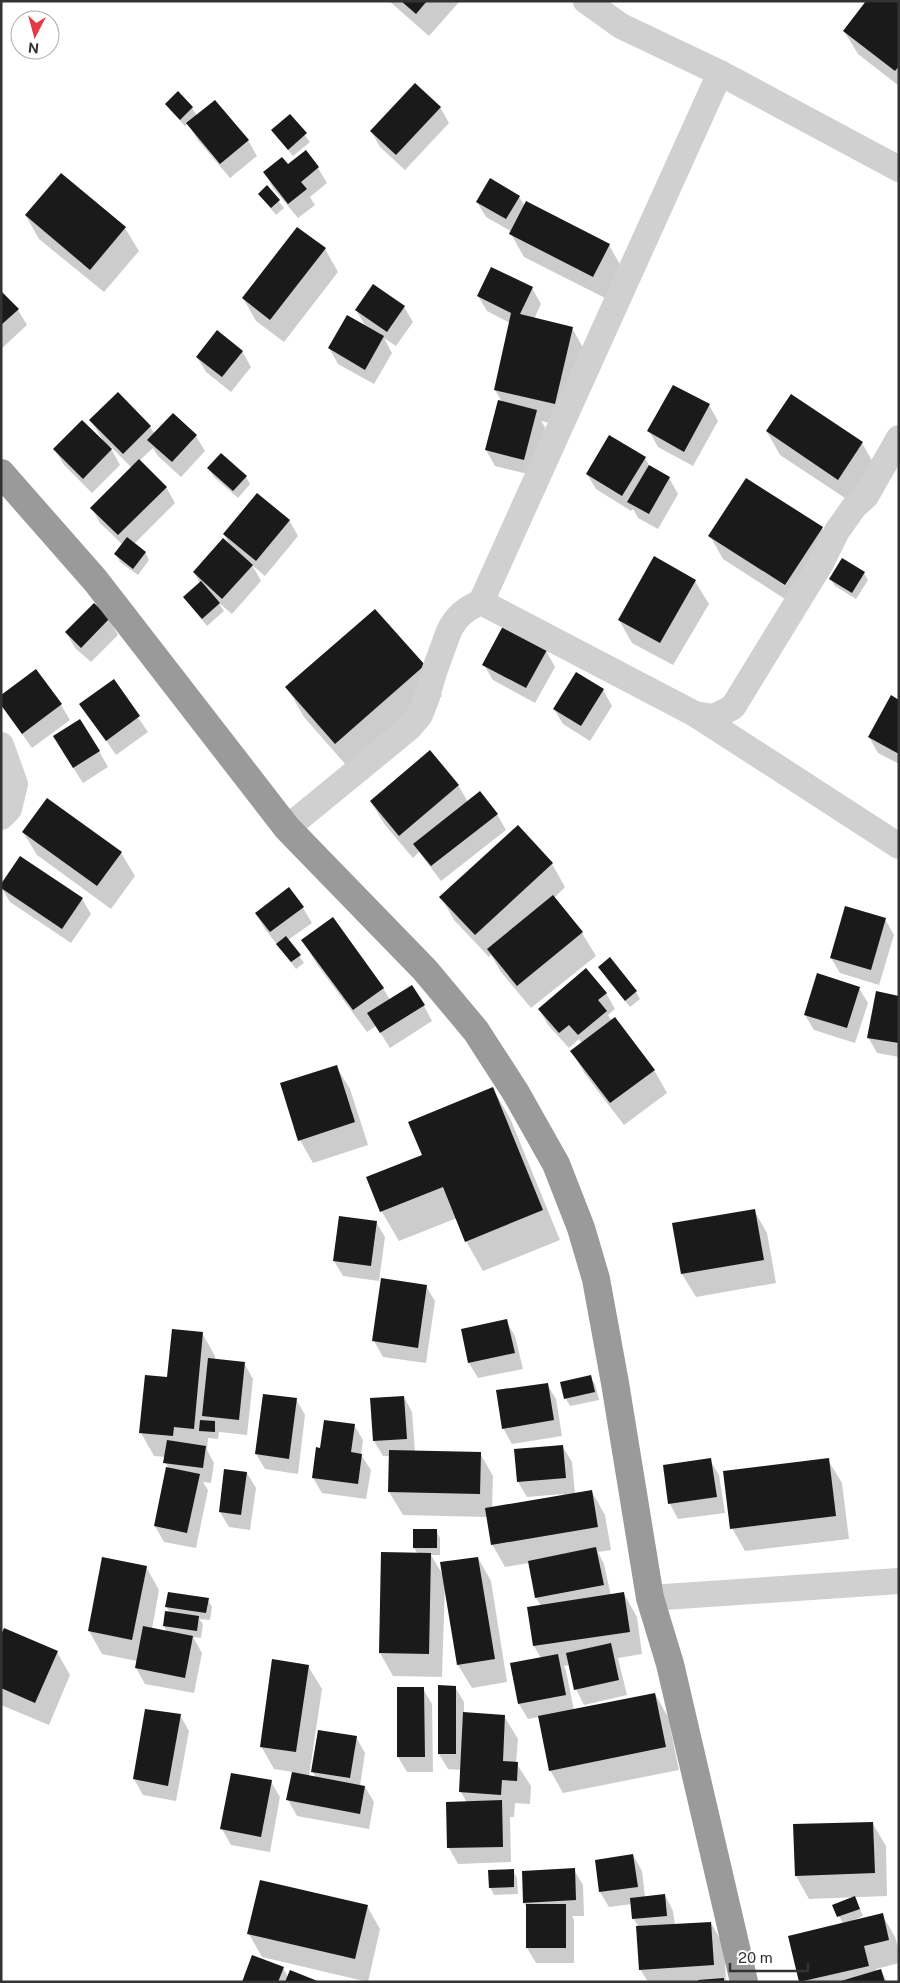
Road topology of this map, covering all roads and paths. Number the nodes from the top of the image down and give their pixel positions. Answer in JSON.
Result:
{"nodes":[{"id":1,"x":586,"y":1,"type":"edge"},
{"id":2,"x":720,"y":73,"type":"junction"},
{"id":3,"x":899,"y":169,"type":"edge"},
{"id":4,"x":899,"y":438,"type":"edge"},
{"id":5,"x":1,"y":473,"type":"edge"},
{"id":6,"x":481,"y":602,"type":"junction"},
{"id":7,"x":695,"y":714,"type":"junction"},
{"id":8,"x":1,"y":745,"type":"edge"},
{"id":9,"x":1,"y":817,"type":"edge"},
{"id":10,"x":287,"y":828,"type":"junction"},
{"id":11,"x":899,"y":846,"type":"edge"},
{"id":12,"x":899,"y":1581,"type":"edge"},
{"id":13,"x":650,"y":1598,"type":"junction"},
{"id":14,"x":744,"y":1982,"type":"edge"}],
"edges":[{"from":1,"to":2,"type":"street"},
{"from":2,"to":3,"type":"street"},
{"from":2,"to":6,"type":"street"},
{"from":4,"to":7,"type":"street"},
{"from":5,"to":10,"type":"highway"},
{"from":6,"to":7,"type":"street"},
{"from":6,"to":10,"type":"street"},
{"from":7,"to":11,"type":"street"},
{"from":8,"to":9,"type":"street"},
{"from":10,"to":13,"type":"highway"},
{"from":12,"to":13,"type":"street"},
{"from":13,"to":14,"type":"highway"}]}
